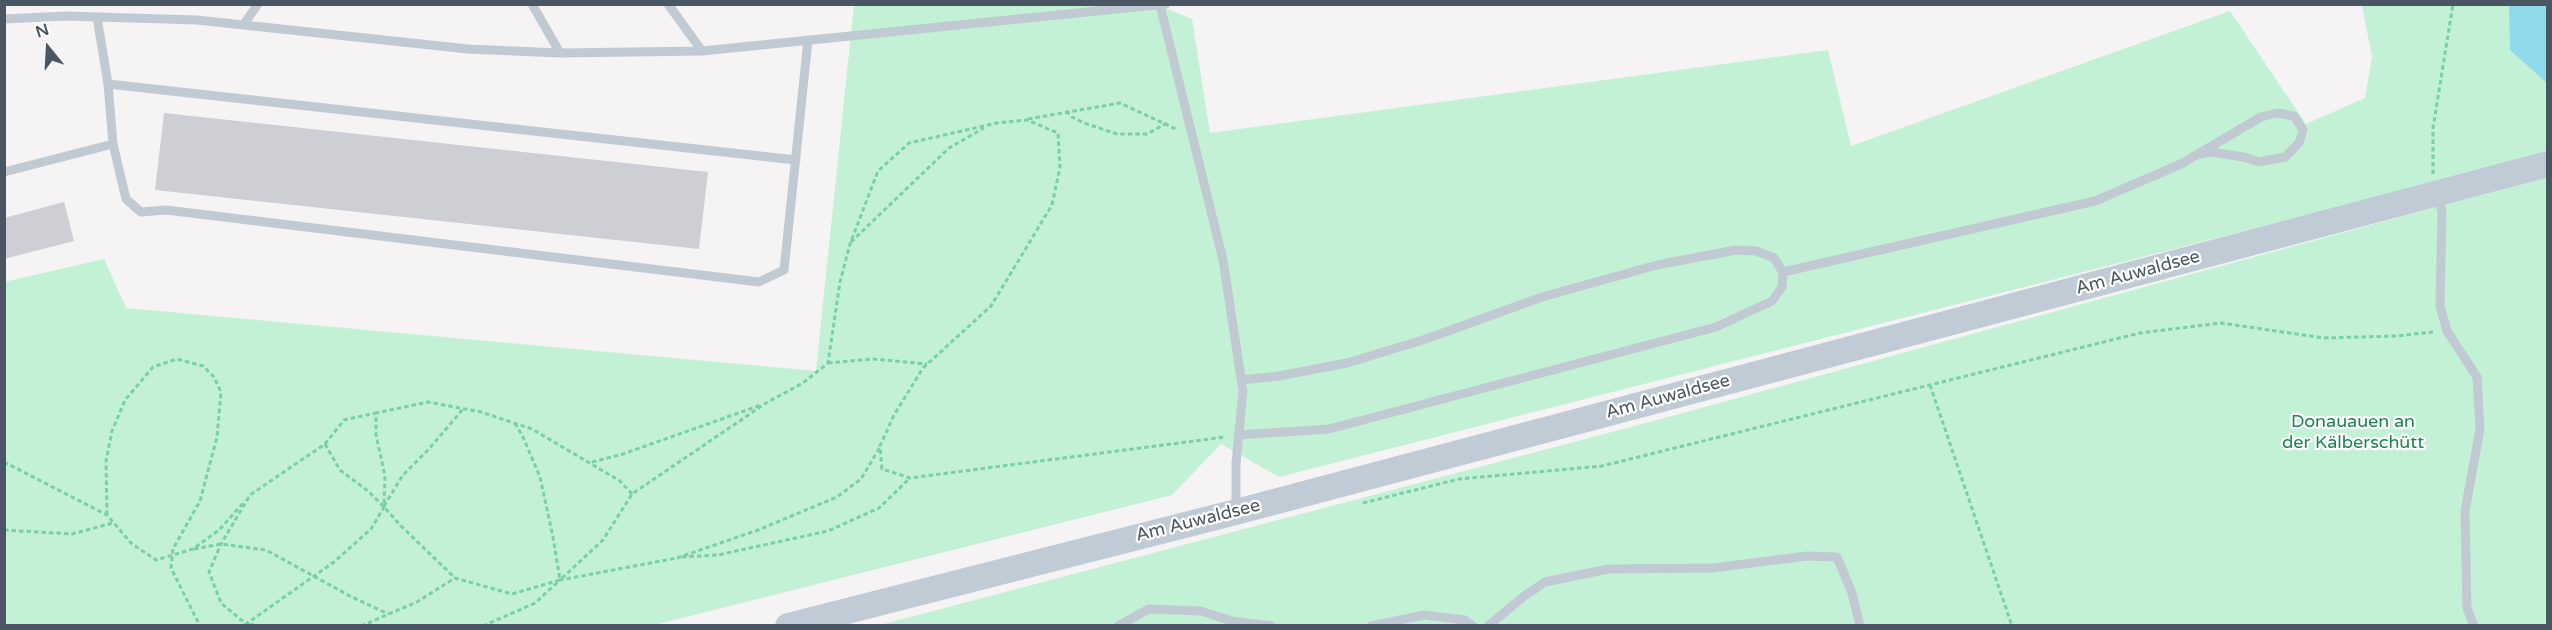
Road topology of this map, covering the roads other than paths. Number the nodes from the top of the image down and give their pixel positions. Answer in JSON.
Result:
{"nodes":[{"id":1,"x":66,"y":4,"type":"edge"},
{"id":2,"x":258,"y":4,"type":"edge"},
{"id":3,"x":532,"y":4,"type":"edge"},
{"id":4,"x":668,"y":4,"type":"edge"},
{"id":5,"x":1166,"y":4,"type":"edge"},
{"id":6,"x":1160,"y":5,"type":"edge"},
{"id":7,"x":66,"y":16,"type":"junction"},
{"id":8,"x":97,"y":17,"type":"junction"},
{"id":9,"x":4,"y":19,"type":"edge"},
{"id":10,"x":244,"y":24,"type":"junction"},
{"id":11,"x":808,"y":40,"type":"junction"},
{"id":12,"x":702,"y":51,"type":"junction"},
{"id":13,"x":560,"y":53,"type":"junction"},
{"id":14,"x":108,"y":84,"type":"junction"},
{"id":15,"x":113,"y":144,"type":"junction"},
{"id":16,"x":2199,"y":154,"type":"junction"},
{"id":17,"x":796,"y":160,"type":"junction"},
{"id":18,"x":2547,"y":164,"type":"edge"},
{"id":19,"x":4,"y":172,"type":"edge"},
{"id":20,"x":2436,"y":194,"type":"junction"},
{"id":21,"x":1783,"y":272,"type":"junction"},
{"id":22,"x":1241,"y":380,"type":"junction"},
{"id":23,"x":1238,"y":435,"type":"junction"},
{"id":24,"x":1236,"y":512,"type":"junction"},
{"id":25,"x":788,"y":626,"type":"edge"},
{"id":26,"x":1118,"y":626,"type":"edge"},
{"id":27,"x":1271,"y":626,"type":"edge"},
{"id":28,"x":1371,"y":626,"type":"edge"},
{"id":29,"x":1473,"y":626,"type":"edge"},
{"id":30,"x":1488,"y":626,"type":"edge"},
{"id":31,"x":1860,"y":626,"type":"edge"},
{"id":32,"x":2475,"y":626,"type":"edge"}],
"edges":[{"from":1,"to":7,"type":"lane"},
{"from":2,"to":10,"type":"lane"},
{"from":3,"to":13,"type":"lane"},
{"from":4,"to":12,"type":"lane"},
{"from":5,"to":6,"type":"lane"},
{"from":6,"to":11,"type":"lane"},
{"from":6,"to":22,"type":"lane"},
{"from":7,"to":8,"type":"lane"},
{"from":7,"to":9,"type":"lane"},
{"from":8,"to":10,"type":"lane"},
{"from":8,"to":14,"type":"lane"},
{"from":10,"to":13,"type":"lane"},
{"from":11,"to":12,"type":"lane"},
{"from":11,"to":17,"type":"lane"},
{"from":12,"to":13,"type":"lane"},
{"from":14,"to":15,"type":"lane"},
{"from":14,"to":17,"type":"lane"},
{"from":15,"to":17,"type":"lane"},
{"from":15,"to":19,"type":"lane"},
{"from":16,"to":16,"type":"lane"},
{"from":16,"to":21,"type":"lane"},
{"from":18,"to":20,"type":"street","name":"Am Auwaldsee"},
{"from":20,"to":24,"type":"street","name":"Am Auwaldsee"},
{"from":20,"to":32,"type":"lane"},
{"from":21,"to":22,"type":"lane"},
{"from":21,"to":23,"type":"lane"},
{"from":22,"to":23,"type":"lane"},
{"from":23,"to":24,"type":"lane"},
{"from":24,"to":25,"type":"street","name":"Am Auwaldsee"},
{"from":26,"to":27,"type":"lane"},
{"from":28,"to":29,"type":"lane"},
{"from":30,"to":31,"type":"lane"}]}
